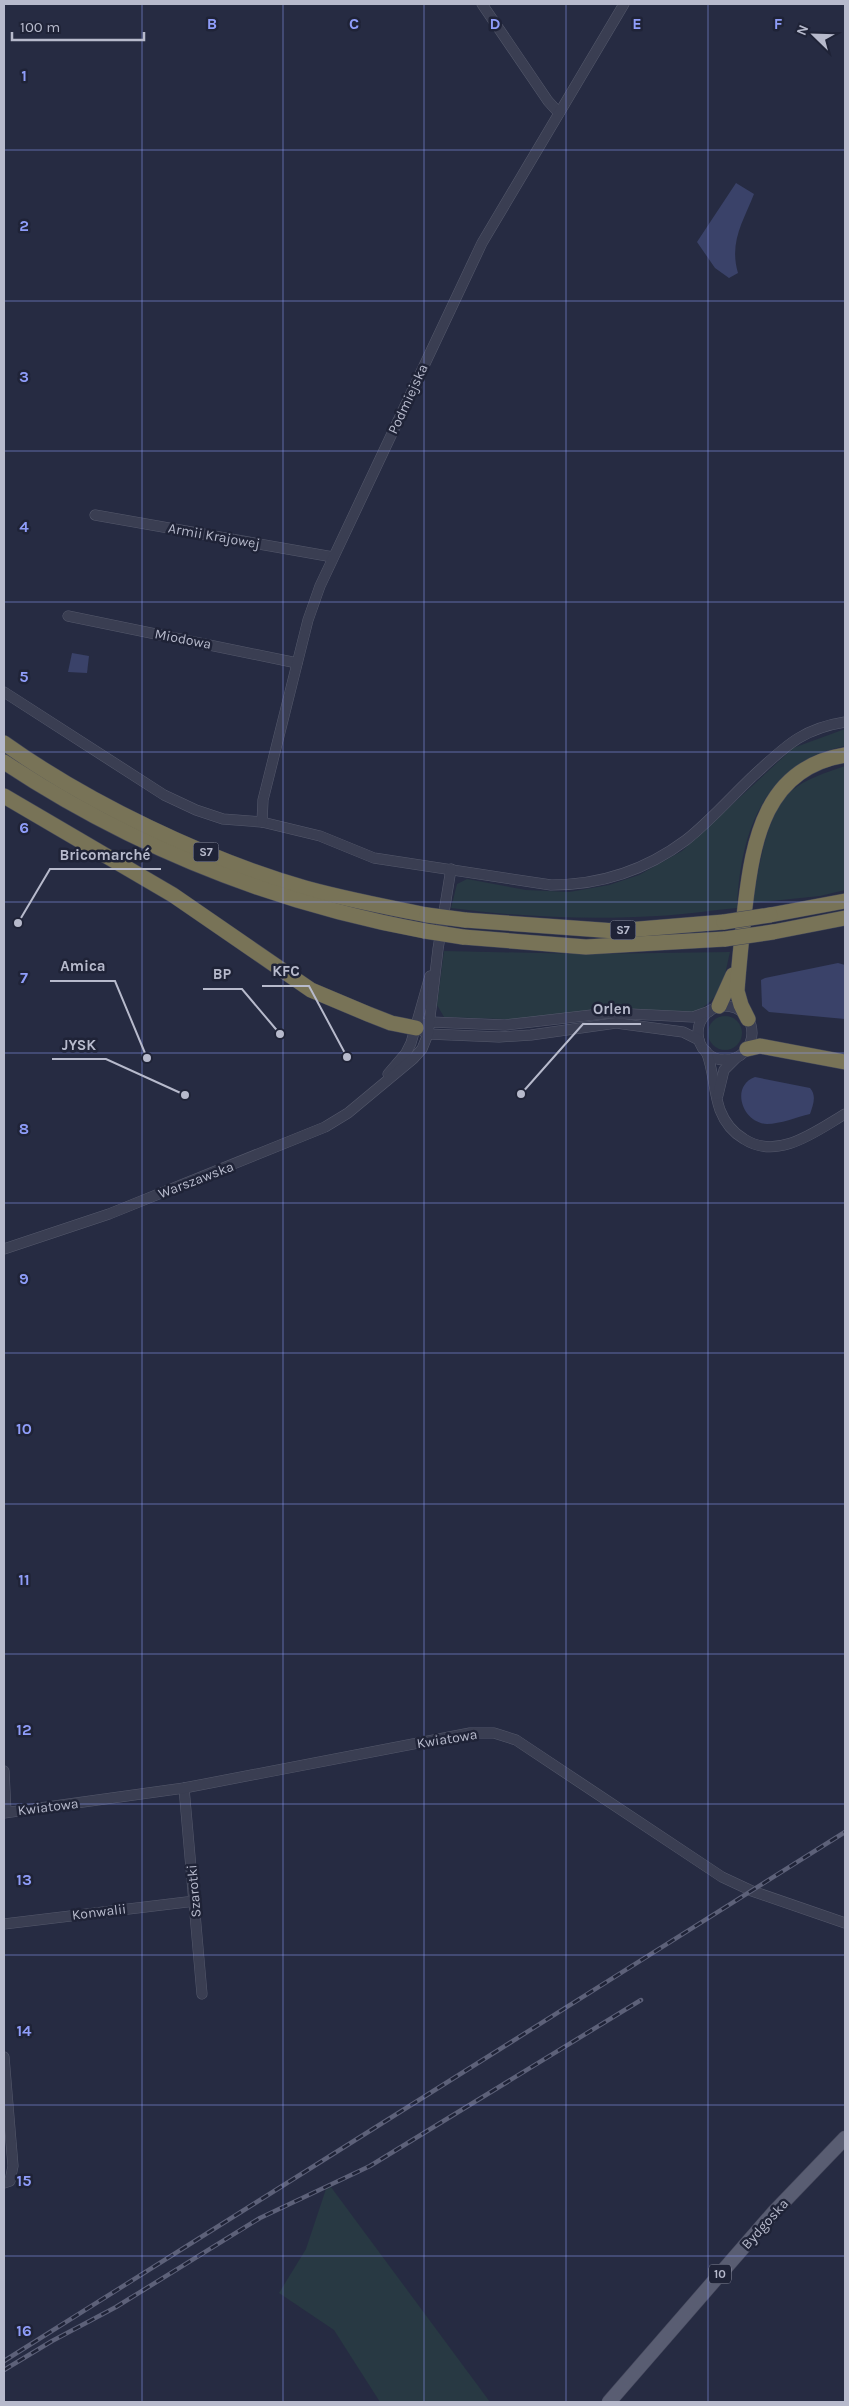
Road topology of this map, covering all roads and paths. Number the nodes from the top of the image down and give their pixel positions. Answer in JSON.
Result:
{"nodes":[{"id":1,"x":482,"y":4,"type":"edge"},
{"id":2,"x":624,"y":4,"type":"edge"},
{"id":3,"x":559,"y":113,"type":"junction"},
{"id":4,"x":95,"y":515,"type":"dead end"},
{"id":5,"x":333,"y":558,"type":"junction"},
{"id":6,"x":68,"y":616,"type":"dead end"},
{"id":7,"x":298,"y":662,"type":"junction"},
{"id":8,"x":4,"y":692,"type":"edge"},
{"id":9,"x":845,"y":722,"type":"edge"},
{"id":10,"x":4,"y":744,"type":"edge"},
{"id":11,"x":845,"y":756,"type":"edge"},
{"id":12,"x":4,"y":762,"type":"edge"},
{"id":13,"x":4,"y":796,"type":"edge"},
{"id":14,"x":262,"y":822,"type":"junction"},
{"id":15,"x":451,"y":869,"type":"junction"},
{"id":16,"x":845,"y":901,"type":"edge"},
{"id":17,"x":845,"y":918,"type":"edge"},
{"id":18,"x":438,"y":949,"type":"junction"},
{"id":19,"x":739,"y":960,"type":"junction"},
{"id":20,"x":714,"y":1009,"type":"junction"},
{"id":21,"x":748,"y":1019,"type":"junction"},
{"id":22,"x":431,"y":1022,"type":"junction"},
{"id":23,"x":422,"y":1031,"type":"junction"},
{"id":24,"x":699,"y":1040,"type":"junction"},
{"id":25,"x":706,"y":1051,"type":"junction"},
{"id":26,"x":742,"y":1053,"type":"junction"},
{"id":27,"x":845,"y":1062,"type":"edge"},
{"id":28,"x":717,"y":1101,"type":"junction"},
{"id":29,"x":845,"y":1114,"type":"edge"},
{"id":30,"x":4,"y":1249,"type":"edge"},
{"id":31,"x":4,"y":1771,"type":"edge"},
{"id":32,"x":184,"y":1788,"type":"junction"},
{"id":33,"x":5,"y":1813,"type":"edge"},
{"id":34,"x":195,"y":1901,"type":"junction"},
{"id":35,"x":845,"y":1923,"type":"edge"},
{"id":36,"x":4,"y":1924,"type":"edge"},
{"id":37,"x":202,"y":1994,"type":"dead end"},
{"id":38,"x":4,"y":2057,"type":"edge"},
{"id":39,"x":845,"y":2138,"type":"edge"},
{"id":40,"x":4,"y":2184,"type":"edge"},
{"id":41,"x":609,"y":2402,"type":"edge"}],
"edges":[{"from":1,"to":3,"type":"street"},
{"from":2,"to":3,"type":"street","name":"Podmiejska"},
{"from":3,"to":5,"type":"street","name":"Podmiejska"},
{"from":4,"to":5,"type":"street","name":"Armii Krajowej"},
{"from":5,"to":7,"type":"street","name":"Podmiejska"},
{"from":6,"to":7,"type":"street","name":"Miodowa"},
{"from":7,"to":14,"type":"street","name":"Podmiejska"},
{"from":8,"to":14,"type":"street"},
{"from":9,"to":15,"type":"street"},
{"from":10,"to":16,"type":"highway","number":"S7","bridge":true},
{"from":11,"to":19,"type":"highway"},
{"from":12,"to":17,"type":"highway","number":"S7","bridge":true},
{"from":13,"to":23,"type":"highway"},
{"from":14,"to":15,"type":"street"},
{"from":15,"to":18,"type":"street"},
{"from":18,"to":22,"type":"street"},
{"from":18,"to":23,"type":"street","name":"Warszawska"},
{"from":19,"to":20,"type":"highway"},
{"from":19,"to":21,"type":"highway"},
{"from":20,"to":21,"type":"street"},
{"from":20,"to":22,"type":"street"},
{"from":20,"to":24,"type":"street"},
{"from":21,"to":26,"type":"street"},
{"from":22,"to":23,"type":"street"},
{"from":23,"to":24,"type":"street"},
{"from":23,"to":30,"type":"street","name":"Warszawska"},
{"from":24,"to":25,"type":"street"},
{"from":25,"to":26,"type":"street"},
{"from":25,"to":28,"type":"street"},
{"from":26,"to":27,"type":"highway"},
{"from":26,"to":28,"type":"street"},
{"from":28,"to":29,"type":"street"},
{"from":31,"to":33,"type":"street"},
{"from":32,"to":33,"type":"street","name":"Kwiatowa"},
{"from":32,"to":34,"type":"street","name":"Szarotki"},
{"from":32,"to":35,"type":"street","name":"Kwiatowa"},
{"from":34,"to":36,"type":"street","name":"Konwalii"},
{"from":34,"to":37,"type":"street","name":"Szarotki"},
{"from":38,"to":40,"type":"street"},
{"from":39,"to":41,"type":"main road","name":"Bydgoska","number":"10"}]}
